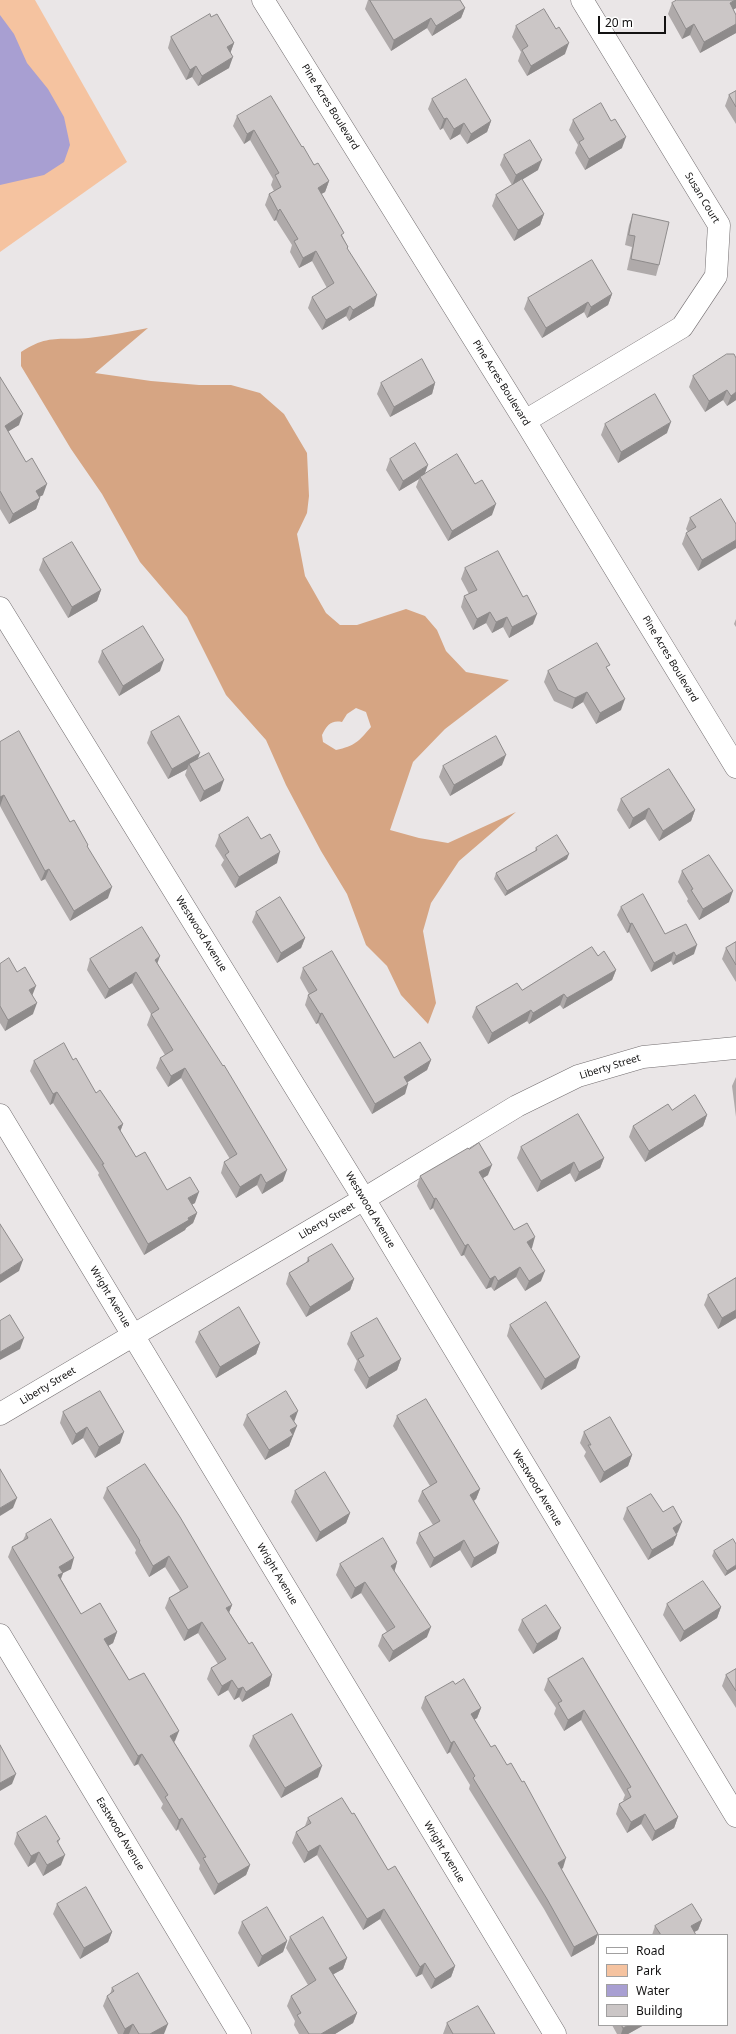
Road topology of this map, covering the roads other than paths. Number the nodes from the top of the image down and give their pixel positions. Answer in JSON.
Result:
{"nodes":[{"id":1,"x":263,"y":0,"type":"edge"},
{"id":2,"x":582,"y":0,"type":"edge"},
{"id":3,"x":525,"y":421,"type":"junction"},
{"id":4,"x":0,"y":608,"type":"edge"},
{"id":5,"x":736,"y":767,"type":"edge"},
{"id":6,"x":736,"y":1048,"type":"edge"},
{"id":7,"x":0,"y":1115,"type":"edge"},
{"id":8,"x":364,"y":1199,"type":"junction"},
{"id":9,"x":134,"y":1334,"type":"junction"},
{"id":10,"x":0,"y":1414,"type":"edge"},
{"id":11,"x":0,"y":1635,"type":"edge"},
{"id":12,"x":736,"y":1816,"type":"edge"},
{"id":13,"x":240,"y":2034,"type":"edge"},
{"id":14,"x":554,"y":2034,"type":"edge"}],
"edges":[{"from":1,"to":3,"type":"street","name":"Pine Acres Boulevard"},
{"from":2,"to":3,"type":"street","name":"Susan Court"},
{"from":3,"to":5,"type":"street","name":"Pine Acres Boulevard"},
{"from":4,"to":8,"type":"street","name":"Westwood Avenue"},
{"from":6,"to":8,"type":"street","name":"Liberty Street"},
{"from":7,"to":9,"type":"street","name":"Wright Avenue"},
{"from":8,"to":9,"type":"street","name":"Liberty Street"},
{"from":8,"to":12,"type":"street","name":"Westwood Avenue"},
{"from":9,"to":10,"type":"street","name":"Liberty Street"},
{"from":9,"to":14,"type":"street","name":"Wright Avenue"},
{"from":11,"to":13,"type":"street","name":"Eastwood Avenue"}]}
